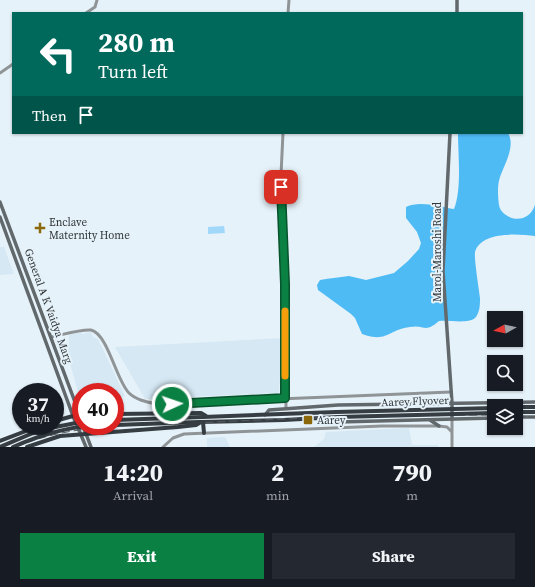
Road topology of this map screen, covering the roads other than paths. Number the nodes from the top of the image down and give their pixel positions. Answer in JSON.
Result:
{"nodes":[{"id":1,"x":98,"y":0,"type":"edge"},
{"id":2,"x":289,"y":0,"type":"edge"},
{"id":3,"x":457,"y":0,"type":"edge"},
{"id":4,"x":88,"y":12,"type":"edge"},
{"id":5,"x":288,"y":12,"type":"edge"},
{"id":6,"x":457,"y":12,"type":"edge"},
{"id":7,"x":12,"y":65,"type":"edge"},
{"id":8,"x":0,"y":74,"type":"edge"},
{"id":9,"x":283,"y":134,"type":"edge"},
{"id":10,"x":450,"y":134,"type":"edge"},
{"id":11,"x":0,"y":202,"type":"edge"},
{"id":12,"x":0,"y":217,"type":"edge"},
{"id":13,"x":51,"y":337,"type":"junction"},
{"id":14,"x":72,"y":392,"type":"edge"},
{"id":15,"x":451,"y":392,"type":"junction"},
{"id":16,"x":285,"y":398,"type":"junction"},
{"id":17,"x":534,"y":402,"type":"edge"},
{"id":18,"x":452,"y":403,"type":"junction"},
{"id":19,"x":535,"y":407,"type":"edge"},
{"id":20,"x":286,"y":408,"type":"junction"},
{"id":21,"x":487,"y":408,"type":"edge"},
{"id":22,"x":523,"y":408,"type":"edge"},
{"id":23,"x":72,"y":413,"type":"edge"},
{"id":24,"x":487,"y":413,"type":"edge"},
{"id":25,"x":523,"y":413,"type":"edge"},
{"id":26,"x":124,"y":414,"type":"edge"},
{"id":27,"x":265,"y":415,"type":"junction"},
{"id":28,"x":534,"y":415,"type":"edge"},
{"id":29,"x":205,"y":416,"type":"junction"},
{"id":30,"x":523,"y":416,"type":"edge"},
{"id":31,"x":329,"y":417,"type":"junction"},
{"id":32,"x":487,"y":418,"type":"edge"},
{"id":33,"x":452,"y":419,"type":"junction"},
{"id":34,"x":124,"y":420,"type":"edge"},
{"id":35,"x":430,"y":420,"type":"junction"},
{"id":36,"x":201,"y":422,"type":"junction"},
{"id":37,"x":72,"y":423,"type":"edge"},
{"id":38,"x":124,"y":425,"type":"edge"},
{"id":39,"x":439,"y":426,"type":"junction"},
{"id":40,"x":72,"y":429,"type":"edge"},
{"id":41,"x":124,"y":431,"type":"edge"},
{"id":42,"x":451,"y":432,"type":"junction"},
{"id":43,"x":204,"y":433,"type":"junction"},
{"id":44,"x":16,"y":435,"type":"edge"},
{"id":45,"x":72,"y":435,"type":"edge"},
{"id":46,"x":82,"y":435,"type":"edge"},
{"id":47,"x":83,"y":435,"type":"edge"},
{"id":48,"x":0,"y":441,"type":"edge"},
{"id":49,"x":0,"y":447,"type":"edge"},
{"id":50,"x":13,"y":447,"type":"edge"},
{"id":51,"x":27,"y":447,"type":"edge"},
{"id":52,"x":86,"y":447,"type":"edge"},
{"id":53,"x":90,"y":447,"type":"edge"},
{"id":54,"x":163,"y":447,"type":"edge"},
{"id":55,"x":452,"y":447,"type":"edge"}],
"edges":[{"from":1,"to":4,"type":"street"},
{"from":2,"to":5,"type":"street"},
{"from":3,"to":6,"type":"main road"},
{"from":7,"to":8,"type":"street"},
{"from":9,"to":16,"type":"street"},
{"from":10,"to":15,"type":"main road","name":"Marol-Maroshi Road"},
{"from":11,"to":13,"type":"main road","name":"General A K Vaidya Marg"},
{"from":12,"to":23,"type":"main road","name":"General A K Vaidya Marg"},
{"from":13,"to":14,"type":"main road","name":"General A K Vaidya Marg"},
{"from":13,"to":16,"type":"street"},
{"from":15,"to":16,"type":"street"},
{"from":15,"to":18,"type":"main road","name":"Marol-Maroshi Road"},
{"from":16,"to":20,"type":"street"},
{"from":17,"to":18,"type":"main road"},
{"from":17,"to":28,"type":"main road"},
{"from":18,"to":20,"type":"main road"},
{"from":18,"to":33,"type":"main road","name":"Marol-Maroshi Road"},
{"from":19,"to":22,"type":"highway","bridge":true},
{"from":20,"to":27,"type":"main road"},
{"from":21,"to":27,"type":"highway","name":"Aarey Flyover","bridge":true},
{"from":24,"to":31,"type":"highway","name":"Aarey Flyover","bridge":true},
{"from":25,"to":28,"type":"highway","bridge":true},
{"from":26,"to":29,"type":"highway"},
{"from":27,"to":29,"type":"highway","name":"Aarey Flyover"},
{"from":28,"to":30,"type":"main road"},
{"from":29,"to":34,"type":"highway","bridge":true},
{"from":31,"to":35,"type":"main road"},
{"from":31,"to":36,"type":"highway","name":"Aarey Flyover"},
{"from":32,"to":33,"type":"main road"},
{"from":33,"to":35,"type":"main road"},
{"from":33,"to":42,"type":"street"},
{"from":35,"to":39,"type":"main road"},
{"from":36,"to":38,"type":"highway","bridge":true},
{"from":36,"to":41,"type":"highway"},
{"from":36,"to":43,"type":"highway"},
{"from":37,"to":49,"type":"highway","bridge":true},
{"from":39,"to":42,"type":"street"},
{"from":39,"to":43,"type":"street"},
{"from":40,"to":50,"type":"highway","bridge":true},
{"from":42,"to":55,"type":"street"},
{"from":43,"to":54,"type":"street"},
{"from":44,"to":48,"type":"highway"},
{"from":45,"to":51,"type":"highway"},
{"from":46,"to":52,"type":"main road"},
{"from":47,"to":53,"type":"main road"}]}
